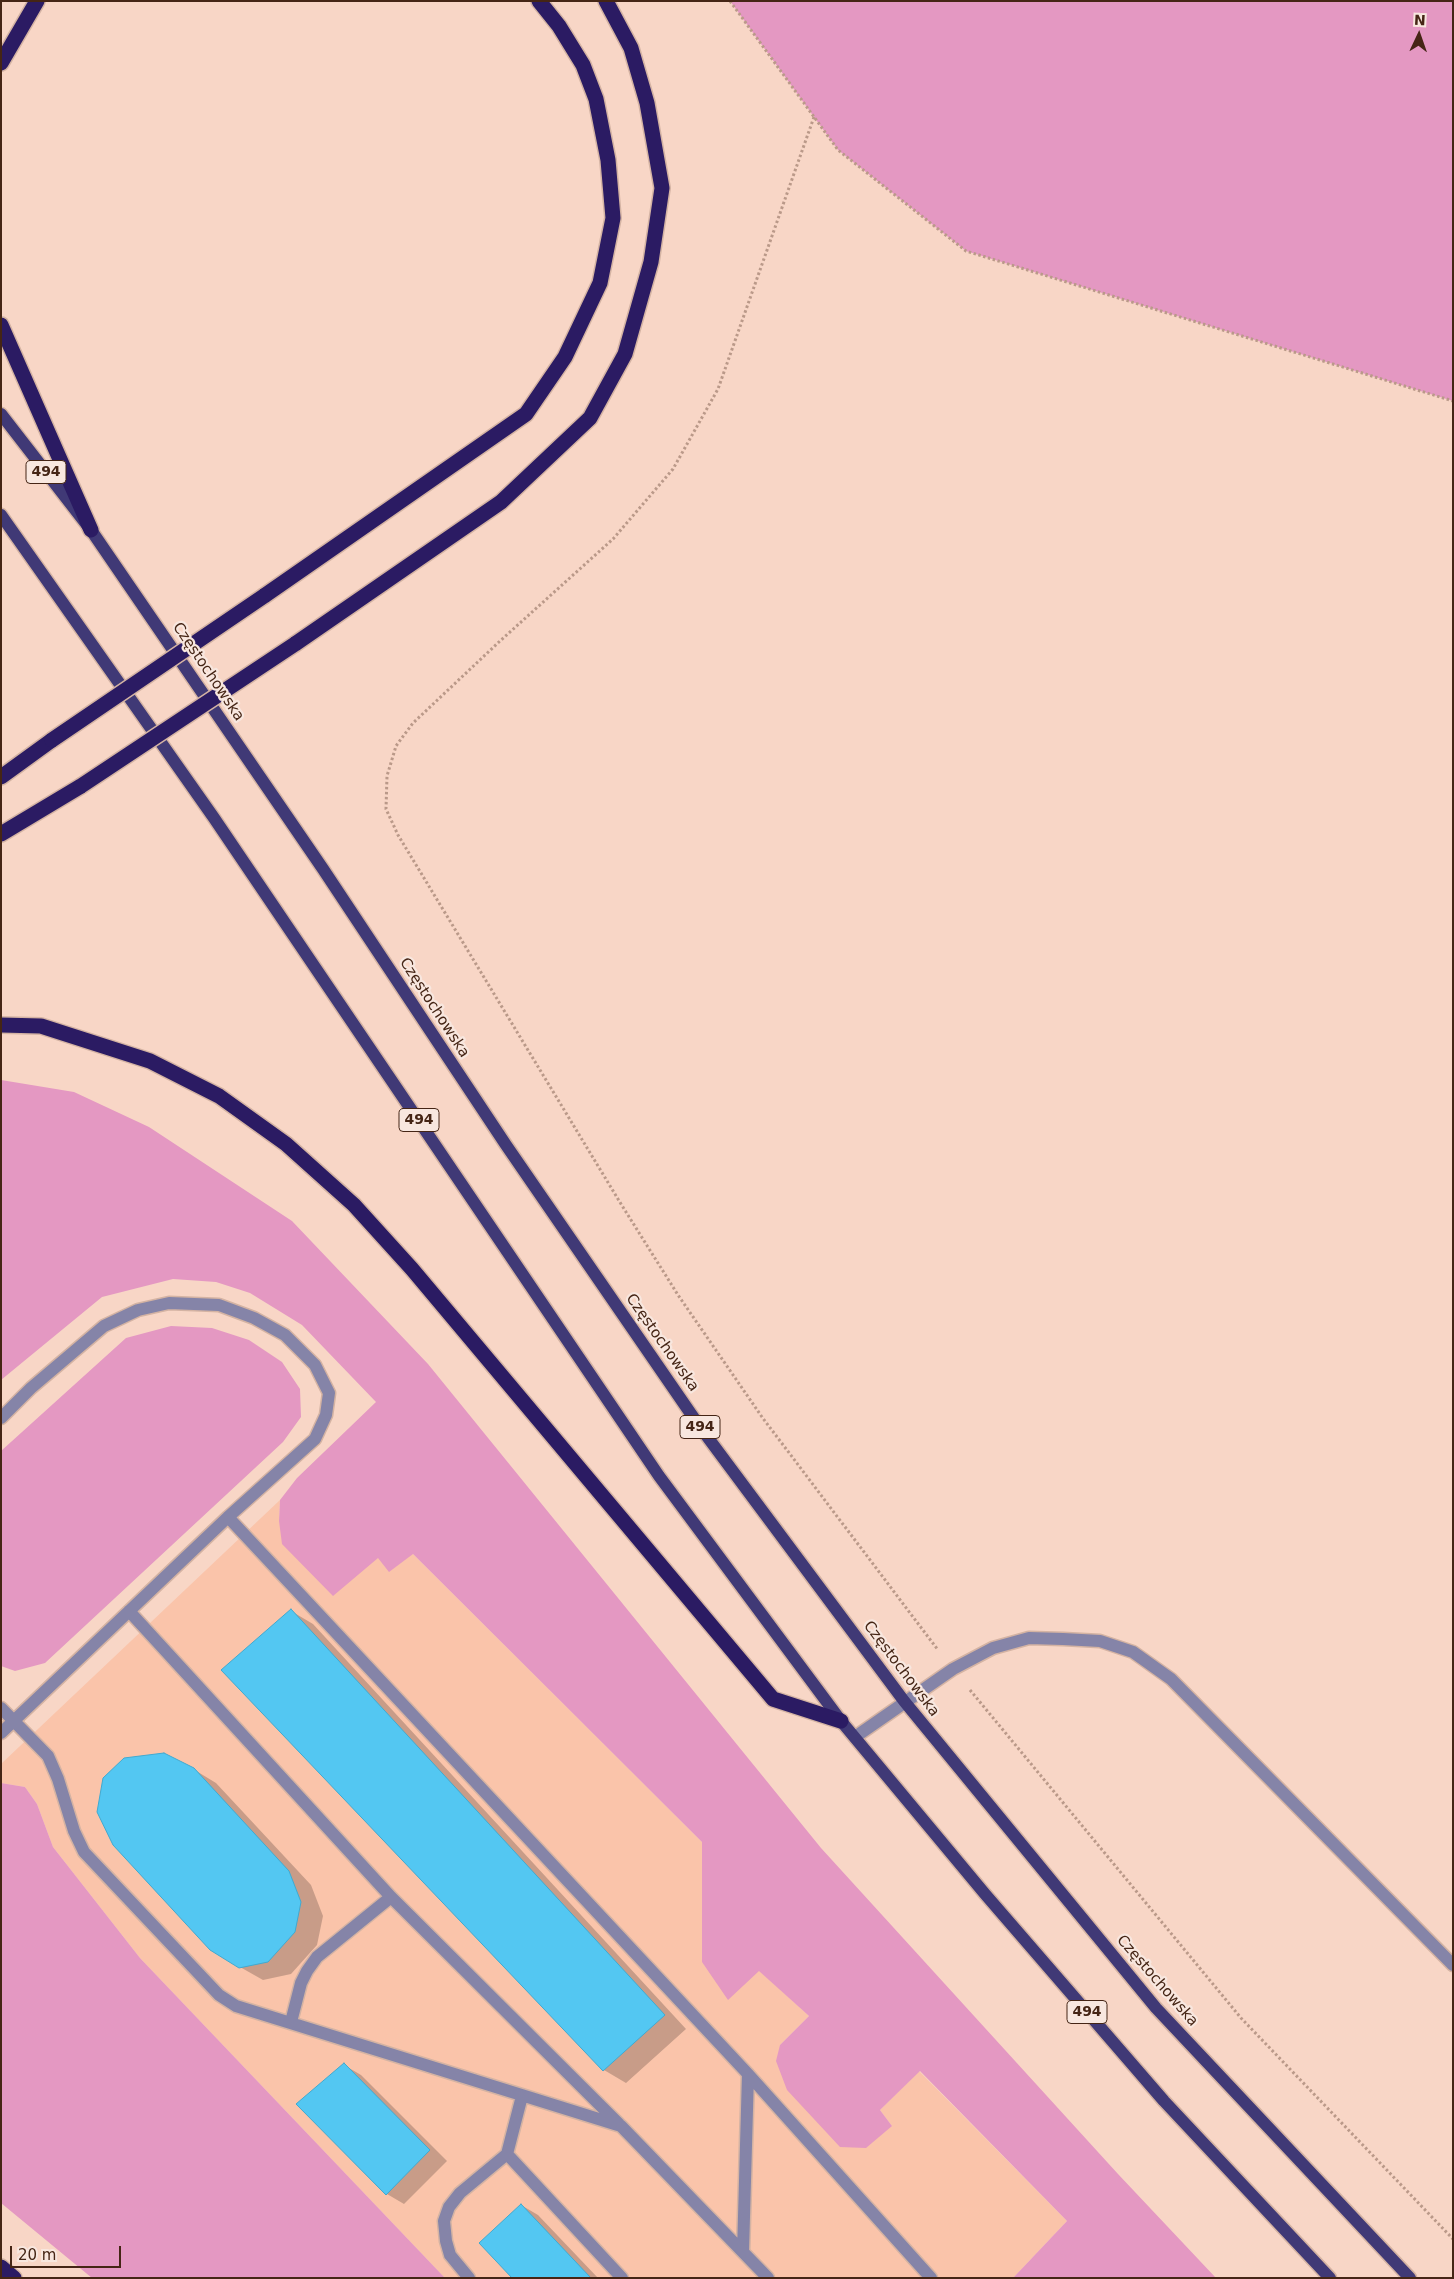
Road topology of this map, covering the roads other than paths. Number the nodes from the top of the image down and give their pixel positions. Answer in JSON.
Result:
{"nodes":[{"id":1,"x":37,"y":1,"type":"edge"},
{"id":2,"x":539,"y":1,"type":"edge"},
{"id":3,"x":606,"y":1,"type":"edge"},
{"id":4,"x":1,"y":63,"type":"edge"},
{"id":5,"x":1,"y":325,"type":"edge"},
{"id":6,"x":1,"y":414,"type":"edge"},
{"id":7,"x":1,"y":515,"type":"edge"},
{"id":8,"x":91,"y":530,"type":"junction"},
{"id":9,"x":1,"y":777,"type":"edge"},
{"id":10,"x":1,"y":834,"type":"edge"},
{"id":11,"x":1,"y":1024,"type":"edge"},
{"id":12,"x":1,"y":1418,"type":"edge"},
{"id":13,"x":228,"y":1517,"type":"junction"},
{"id":14,"x":129,"y":1611,"type":"junction"},
{"id":15,"x":904,"y":1701,"type":"junction"},
{"id":16,"x":1,"y":1708,"type":"edge"},
{"id":17,"x":14,"y":1721,"type":"junction"},
{"id":18,"x":841,"y":1721,"type":"junction"},
{"id":19,"x":1,"y":1733,"type":"edge"},
{"id":20,"x":855,"y":1737,"type":"junction"},
{"id":21,"x":391,"y":1897,"type":"junction"},
{"id":22,"x":1453,"y":1964,"type":"edge"},
{"id":23,"x":291,"y":2022,"type":"junction"},
{"id":24,"x":748,"y":2074,"type":"junction"},
{"id":25,"x":522,"y":2096,"type":"junction"},
{"id":26,"x":621,"y":2126,"type":"junction"},
{"id":27,"x":507,"y":2154,"type":"junction"},
{"id":28,"x":743,"y":2252,"type":"junction"},
{"id":29,"x":1,"y":2267,"type":"edge"},
{"id":30,"x":14,"y":2278,"type":"edge"},
{"id":31,"x":469,"y":2278,"type":"edge"},
{"id":32,"x":622,"y":2278,"type":"edge"},
{"id":33,"x":768,"y":2278,"type":"edge"},
{"id":34,"x":931,"y":2278,"type":"edge"},
{"id":35,"x":1330,"y":2278,"type":"edge"},
{"id":36,"x":1410,"y":2278,"type":"edge"}],
"edges":[{"from":1,"to":4,"type":"highway"},
{"from":2,"to":9,"type":"highway","bridge":true},
{"from":3,"to":10,"type":"highway","bridge":true},
{"from":5,"to":8,"type":"highway"},
{"from":6,"to":8,"type":"main road","name":"Częstochowska","number":"494"},
{"from":7,"to":18,"type":"main road","number":"494"},
{"from":8,"to":15,"type":"main road","name":"Częstochowska","number":"494"},
{"from":11,"to":18,"type":"highway"},
{"from":12,"to":13,"type":"lane"},
{"from":13,"to":14,"type":"lane"},
{"from":13,"to":24,"type":"lane"},
{"from":14,"to":17,"type":"lane"},
{"from":14,"to":21,"type":"lane"},
{"from":15,"to":20,"type":"lane"},
{"from":15,"to":22,"type":"lane"},
{"from":15,"to":36,"type":"main road","name":"Częstochowska","number":"494"},
{"from":16,"to":17,"type":"lane"},
{"from":17,"to":19,"type":"lane"},
{"from":17,"to":23,"type":"lane"},
{"from":18,"to":20,"type":"main road"},
{"from":20,"to":35,"type":"main road","number":"494"},
{"from":21,"to":23,"type":"lane"},
{"from":21,"to":26,"type":"lane"},
{"from":23,"to":25,"type":"lane"},
{"from":24,"to":28,"type":"lane"},
{"from":24,"to":34,"type":"lane"},
{"from":25,"to":26,"type":"lane"},
{"from":25,"to":27,"type":"lane"},
{"from":26,"to":28,"type":"lane"},
{"from":27,"to":31,"type":"lane"},
{"from":27,"to":32,"type":"lane"},
{"from":28,"to":33,"type":"lane"},
{"from":29,"to":30,"type":"highway"}]}
